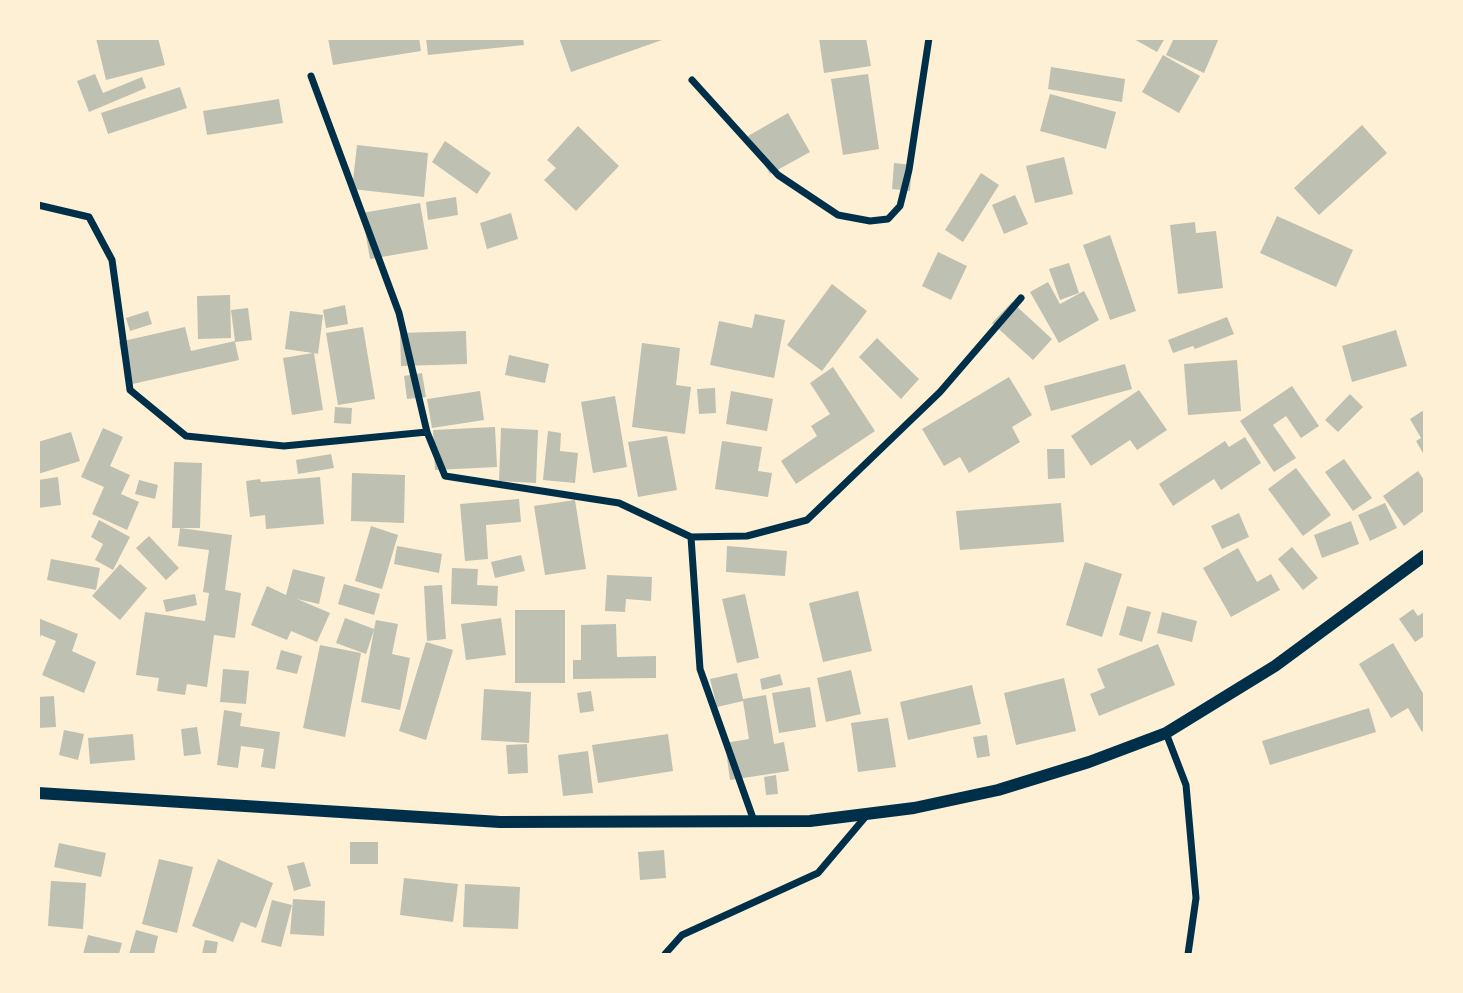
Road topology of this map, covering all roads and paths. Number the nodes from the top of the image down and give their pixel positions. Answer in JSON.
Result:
{"nodes":[{"id":1,"x":929,"y":38,"type":"edge"},
{"id":2,"x":311,"y":76,"type":"dead end"},
{"id":3,"x":692,"y":80,"type":"dead end"},
{"id":4,"x":38,"y":205,"type":"edge"},
{"id":5,"x":1021,"y":298,"type":"dead end"},
{"id":6,"x":427,"y":432,"type":"junction"},
{"id":7,"x":691,"y":537,"type":"junction"},
{"id":8,"x":1424,"y":556,"type":"edge"},
{"id":9,"x":1166,"y":733,"type":"junction"},
{"id":10,"x":38,"y":793,"type":"edge"},
{"id":11,"x":868,"y":814,"type":"junction"},
{"id":12,"x":754,"y":821,"type":"junction"},
{"id":13,"x":665,"y":954,"type":"edge"},
{"id":14,"x":1188,"y":954,"type":"edge"}],
"edges":[{"from":1,"to":3,"type":"street"},
{"from":2,"to":6,"type":"street"},
{"from":4,"to":6,"type":"street"},
{"from":5,"to":7,"type":"street"},
{"from":6,"to":7,"type":"street"},
{"from":7,"to":12,"type":"street"},
{"from":8,"to":9,"type":"street"},
{"from":9,"to":11,"type":"street"},
{"from":9,"to":14,"type":"street"},
{"from":10,"to":12,"type":"street"},
{"from":11,"to":12,"type":"street"},
{"from":11,"to":13,"type":"street"}]}
